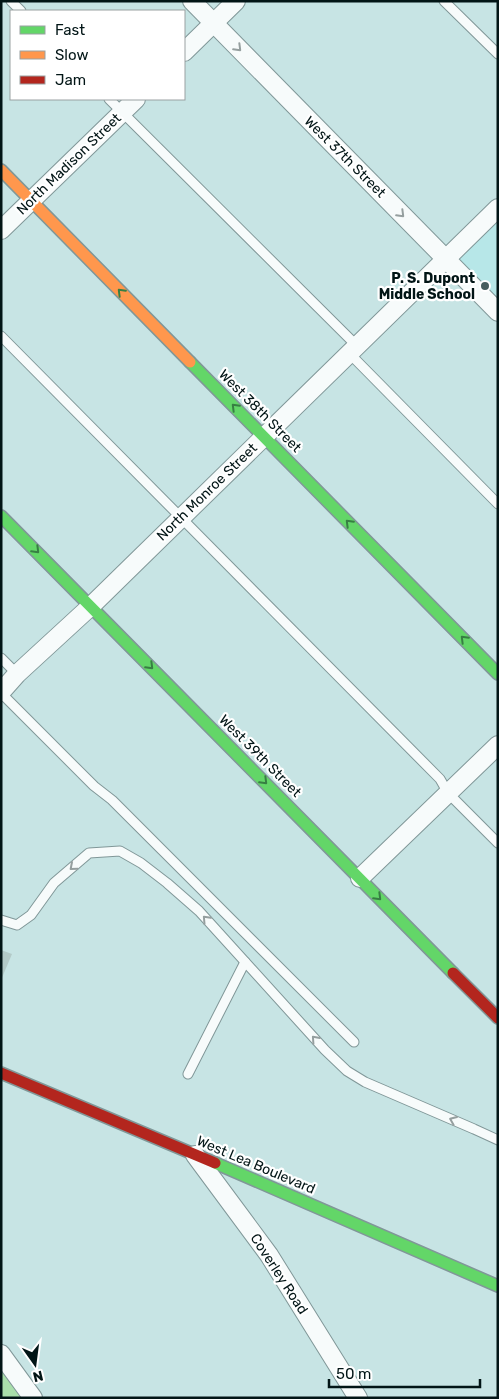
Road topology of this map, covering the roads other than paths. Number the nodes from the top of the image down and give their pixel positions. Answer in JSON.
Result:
{"nodes":[{"id":1,"x":11,"y":1,"type":"edge"},
{"id":2,"x":192,"y":1,"type":"edge"},
{"id":3,"x":236,"y":1,"type":"edge"},
{"id":4,"x":444,"y":1,"type":"edge"},
{"id":5,"x":20,"y":10,"type":"edge"},
{"id":6,"x":214,"y":23,"type":"junction"},
{"id":7,"x":185,"y":51,"type":"edge"},
{"id":8,"x":498,"y":54,"type":"edge"},
{"id":9,"x":110,"y":100,"type":"edge"},
{"id":10,"x":135,"y":100,"type":"edge"},
{"id":11,"x":122,"y":112,"type":"junction"},
{"id":12,"x":1,"y":170,"type":"edge"},
{"id":13,"x":32,"y":201,"type":"junction"},
{"id":14,"x":498,"y":208,"type":"edge"},
{"id":15,"x":1,"y":230,"type":"edge"},
{"id":16,"x":445,"y":259,"type":"junction"},
{"id":17,"x":498,"y":312,"type":"edge"},
{"id":18,"x":1,"y":336,"type":"edge"},
{"id":19,"x":353,"y":350,"type":"junction"},
{"id":20,"x":264,"y":436,"type":"junction"},
{"id":21,"x":498,"y":504,"type":"edge"},
{"id":22,"x":1,"y":516,"type":"edge"},
{"id":23,"x":180,"y":518,"type":"junction"},
{"id":24,"x":90,"y":606,"type":"junction"},
{"id":25,"x":1,"y":658,"type":"edge"},
{"id":26,"x":17,"y":674,"type":"junction"},
{"id":27,"x":498,"y":674,"type":"edge"},
{"id":28,"x":1,"y":692,"type":"edge"},
{"id":29,"x":498,"y":745,"type":"edge"},
{"id":30,"x":448,"y":793,"type":"junction"},
{"id":31,"x":498,"y":844,"type":"edge"},
{"id":32,"x":360,"y":878,"type":"junction"},
{"id":33,"x":1,"y":920,"type":"edge"},
{"id":34,"x":245,"y":962,"type":"junction"},
{"id":35,"x":498,"y":1018,"type":"edge"},
{"id":36,"x":354,"y":1042,"type":"dead end"},
{"id":37,"x":1,"y":1073,"type":"edge"},
{"id":38,"x":188,"y":1074,"type":"dead end"},
{"id":39,"x":498,"y":1140,"type":"edge"},
{"id":40,"x":195,"y":1154,"type":"junction"},
{"id":41,"x":498,"y":1286,"type":"edge"},
{"id":42,"x":1,"y":1354,"type":"edge"},
{"id":43,"x":33,"y":1398,"type":"edge"},
{"id":44,"x":358,"y":1398,"type":"edge"}],
"edges":[{"from":1,"to":5,"type":"lane"},
{"from":2,"to":6,"type":"street","name":"West 37th Street"},
{"from":3,"to":6,"type":"street"},
{"from":4,"to":8,"type":"lane"},
{"from":6,"to":7,"type":"street"},
{"from":6,"to":16,"type":"street","name":"West 37th Street","one_way":true},
{"from":9,"to":11,"type":"lane"},
{"from":10,"to":11,"type":"street","name":"North Madison Street"},
{"from":11,"to":13,"type":"street","name":"North Madison Street"},
{"from":11,"to":19,"type":"lane"},
{"from":12,"to":13,"type":"street","name":"West 38th Street"},
{"from":13,"to":15,"type":"street","name":"North Madison Street"},
{"from":20,"to":13,"type":"street","name":"West 38th Street","one_way":true},
{"from":14,"to":16,"type":"street","name":"North Monroe Street"},
{"from":16,"to":17,"type":"street","name":"West 37th Street"},
{"from":16,"to":19,"type":"street","name":"North Monroe Street"},
{"from":18,"to":23,"type":"lane"},
{"from":19,"to":20,"type":"street","name":"North Monroe Street"},
{"from":19,"to":21,"type":"lane"},
{"from":20,"to":23,"type":"street","name":"North Monroe Street"},
{"from":27,"to":20,"type":"street","name":"West 38th Street","one_way":true},
{"from":22,"to":24,"type":"street","name":"West 39th Street","one_way":true},
{"from":23,"to":24,"type":"street","name":"North Monroe Street"},
{"from":23,"to":30,"type":"lane"},
{"from":24,"to":26,"type":"street","name":"North Monroe Street"},
{"from":24,"to":32,"type":"street","name":"West 39th Street","one_way":true},
{"from":25,"to":26,"type":"lane"},
{"from":26,"to":28,"type":"street","name":"North Monroe Street"},
{"from":28,"to":36,"type":"lane"},
{"from":29,"to":30,"type":"street"},
{"from":30,"to":31,"type":"lane"},
{"from":30,"to":32,"type":"street"},
{"from":32,"to":35,"type":"street","name":"West 39th Street","one_way":true},
{"from":34,"to":33,"type":"lane","one_way":true},
{"from":34,"to":38,"type":"lane"},
{"from":39,"to":34,"type":"lane","one_way":true},
{"from":37,"to":40,"type":"street","name":"West Lea Boulevard"},
{"from":40,"to":41,"type":"street","name":"West Lea Boulevard"},
{"from":40,"to":44,"type":"street","name":"Coverley Road"},
{"from":42,"to":43,"type":"street"}]}
